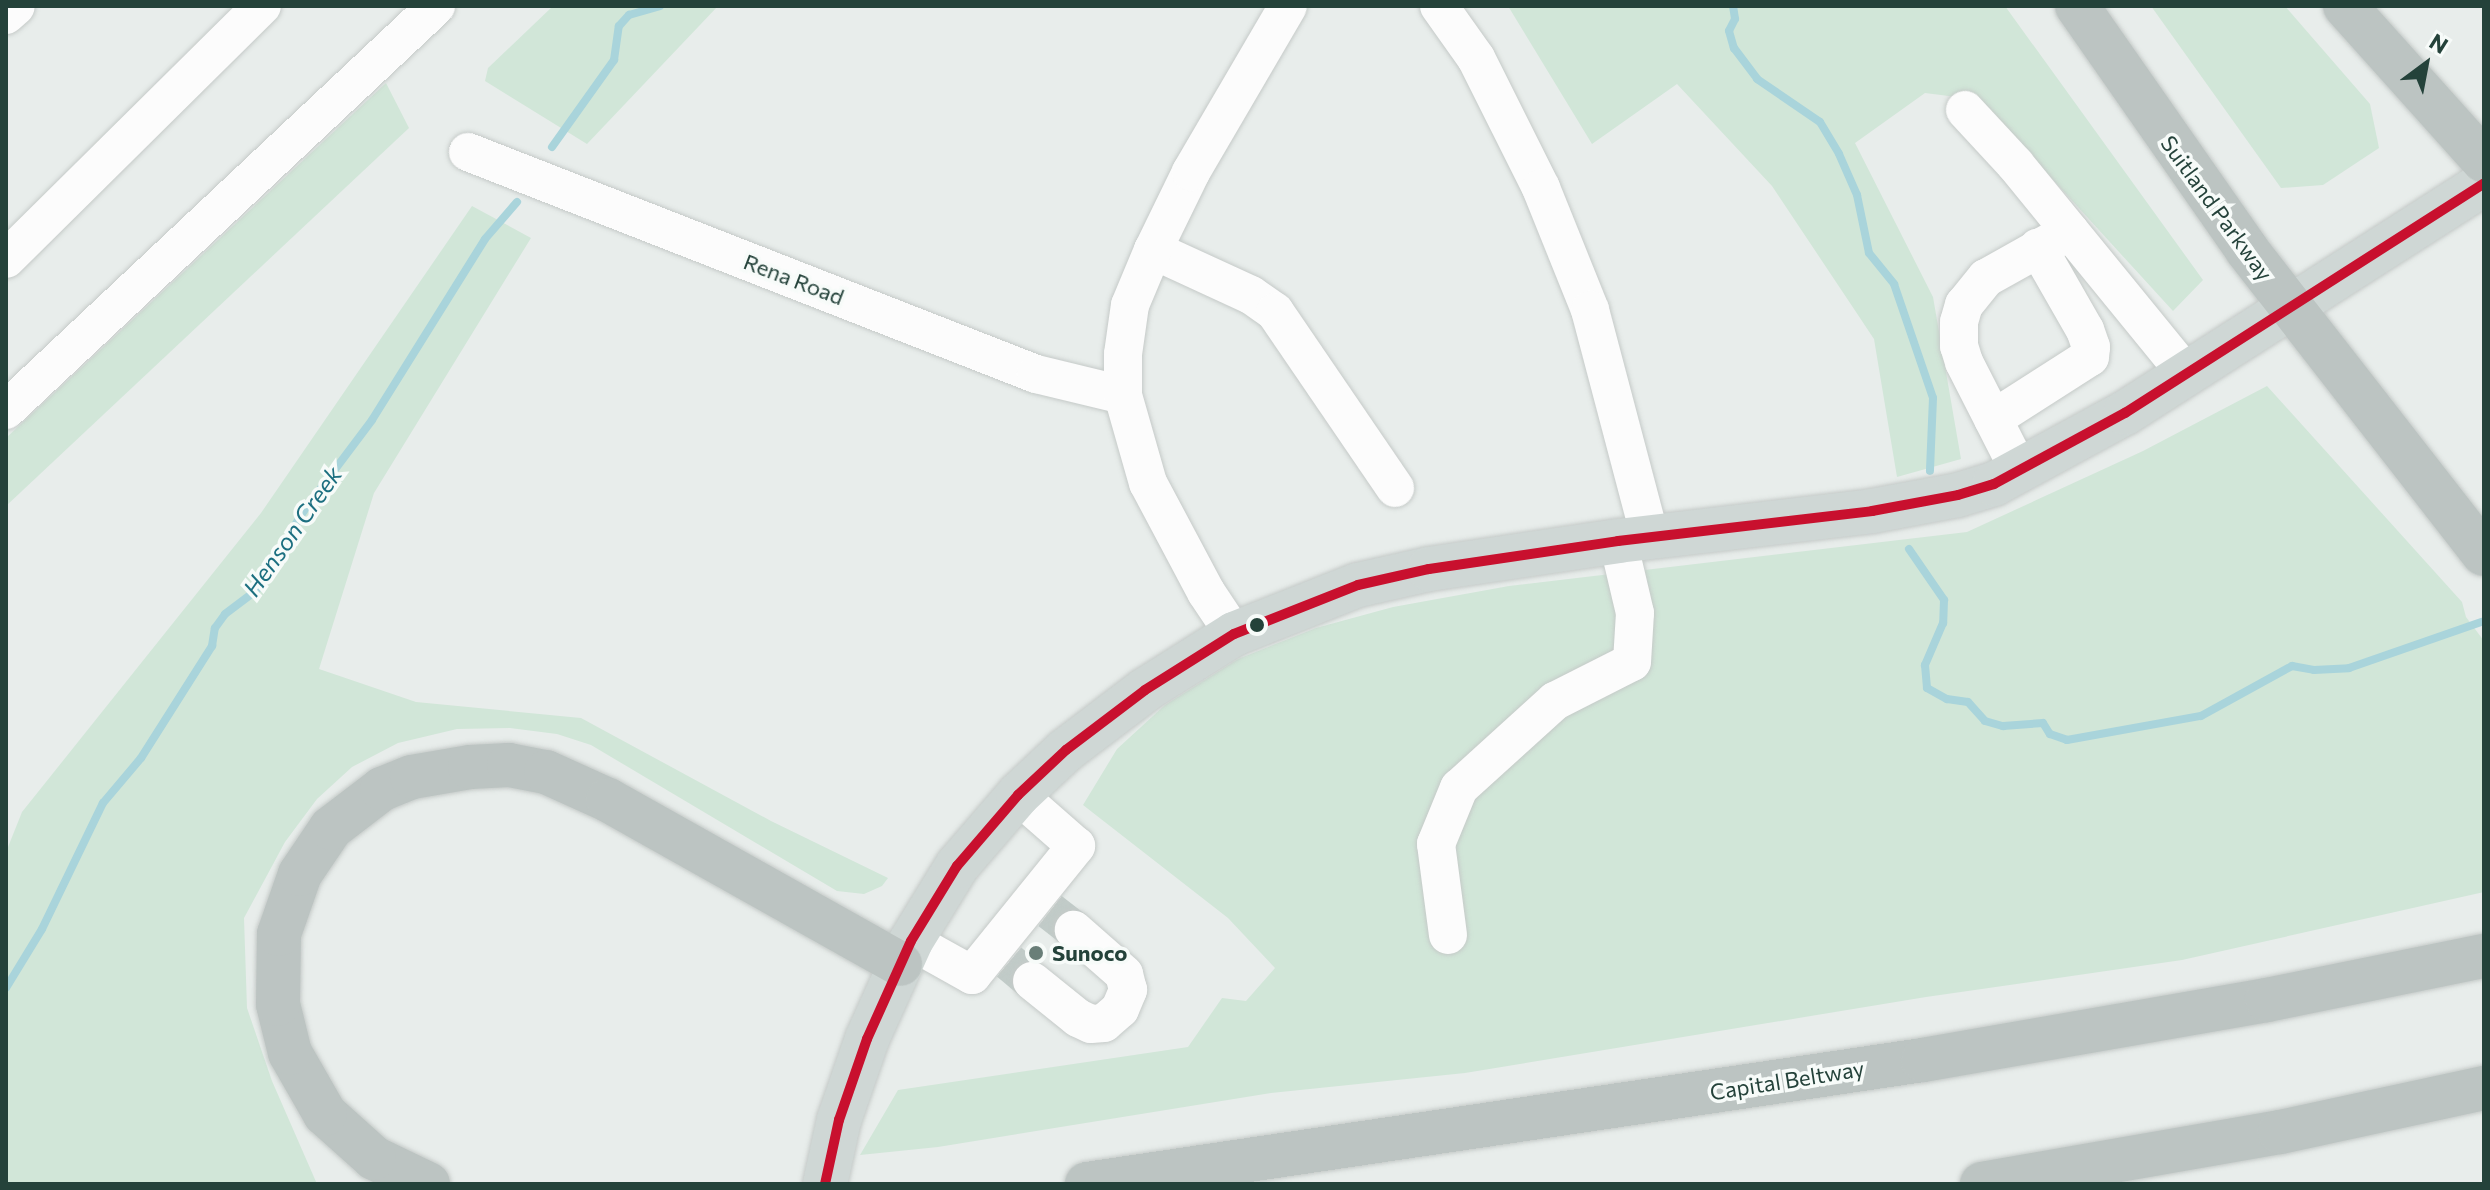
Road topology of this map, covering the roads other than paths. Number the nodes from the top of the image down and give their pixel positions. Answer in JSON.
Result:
{"nodes":[{"id":1,"x":16,"y":6,"type":"edge"},
{"id":2,"x":262,"y":6,"type":"edge"},
{"id":3,"x":436,"y":6,"type":"edge"},
{"id":4,"x":1288,"y":6,"type":"edge"},
{"id":5,"x":1439,"y":6,"type":"edge"},
{"id":6,"x":2077,"y":6,"type":"edge"},
{"id":7,"x":2345,"y":6,"type":"edge"},
{"id":8,"x":6,"y":15,"type":"edge"},
{"id":9,"x":1965,"y":110,"type":"dead end"},
{"id":10,"x":468,"y":152,"type":"dead end"},
{"id":11,"x":2484,"y":161,"type":"edge"},
{"id":12,"x":2484,"y":183,"type":"edge"},
{"id":13,"x":2054,"y":240,"type":"junction"},
{"id":14,"x":1153,"y":250,"type":"junction"},
{"id":15,"x":6,"y":259,"type":"edge"},
{"id":16,"x":2290,"y":308,"type":"junction"},
{"id":17,"x":2187,"y":375,"type":"junction"},
{"id":18,"x":1123,"y":395,"type":"junction"},
{"id":19,"x":6,"y":410,"type":"edge"},
{"id":20,"x":1993,"y":419,"type":"junction"},
{"id":21,"x":2020,"y":472,"type":"junction"},
{"id":22,"x":1395,"y":488,"type":"dead end"},
{"id":23,"x":1634,"y":539,"type":"junction"},
{"id":24,"x":2484,"y":554,"type":"edge"},
{"id":25,"x":1234,"y":634,"type":"junction"},
{"id":26,"x":1018,"y":795,"type":"junction"},
{"id":27,"x":1052,"y":913,"type":"junction"},
{"id":28,"x":1448,"y":935,"type":"dead end"},
{"id":29,"x":906,"y":952,"type":"junction"},
{"id":30,"x":2484,"y":956,"type":"edge"},
{"id":31,"x":1011,"y":964,"type":"junction"},
{"id":32,"x":2484,"y":1088,"type":"edge"},
{"id":33,"x":2072,"y":1169,"type":"junction"},
{"id":34,"x":428,"y":1184,"type":"edge"},
{"id":35,"x":825,"y":1184,"type":"edge"},
{"id":36,"x":1087,"y":1184,"type":"edge"},
{"id":37,"x":1982,"y":1184,"type":"edge"},
{"id":38,"x":2021,"y":1184,"type":"edge"}],
"edges":[{"from":1,"to":8,"type":"street"},
{"from":2,"to":15,"type":"street"},
{"from":3,"to":19,"type":"street"},
{"from":4,"to":14,"type":"street"},
{"from":5,"to":23,"type":"street"},
{"from":6,"to":16,"type":"highway","name":"Suitland Parkway"},
{"from":7,"to":11,"type":"highway"},
{"from":9,"to":13,"type":"street"},
{"from":10,"to":18,"type":"street","name":"Rena Road"},
{"from":12,"to":16,"type":"main road"},
{"from":13,"to":17,"type":"street"},
{"from":13,"to":20,"type":"street"},
{"from":13,"to":20,"type":"street"},
{"from":14,"to":18,"type":"street"},
{"from":14,"to":22,"type":"street"},
{"from":16,"to":17,"type":"main road"},
{"from":16,"to":24,"type":"highway","name":"Suitland Parkway"},
{"from":17,"to":21,"type":"main road"},
{"from":18,"to":25,"type":"street"},
{"from":20,"to":21,"type":"street"},
{"from":21,"to":23,"type":"main road"},
{"from":23,"to":25,"type":"main road"},
{"from":23,"to":28,"type":"street"},
{"from":25,"to":26,"type":"main road"},
{"from":26,"to":27,"type":"street"},
{"from":26,"to":29,"type":"main road"},
{"from":27,"to":31,"type":"street"},
{"from":27,"to":31,"type":"street"},
{"from":29,"to":31,"type":"street"},
{"from":29,"to":34,"type":"highway"},
{"from":29,"to":35,"type":"main road"},
{"from":30,"to":36,"type":"highway","name":"Capital Beltway"},
{"from":32,"to":33,"type":"highway"},
{"from":33,"to":37,"type":"highway"},
{"from":33,"to":38,"type":"highway"}]}
